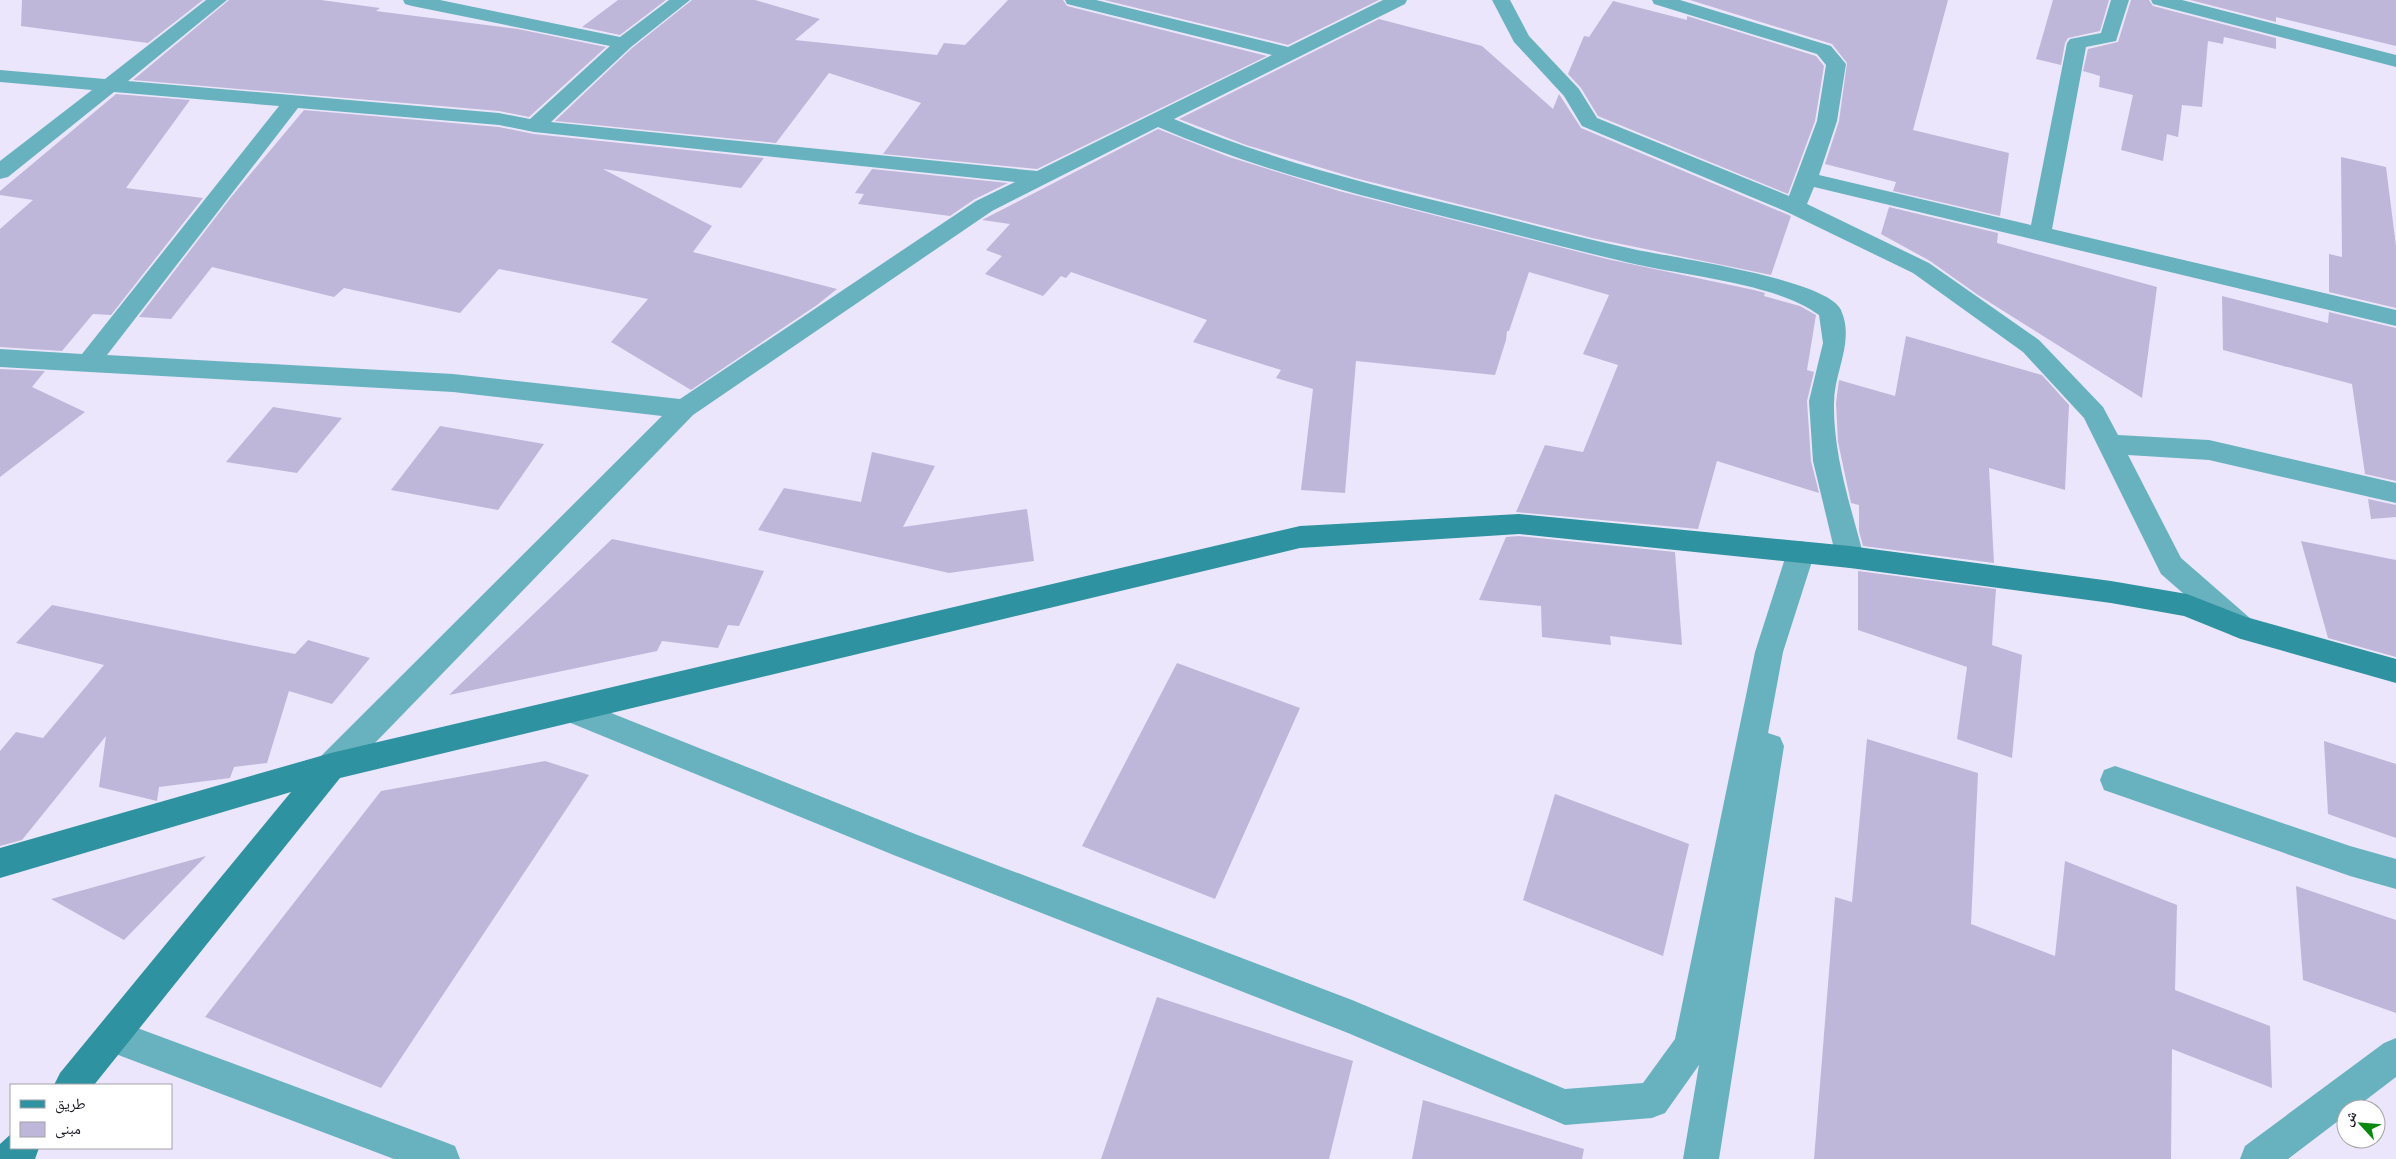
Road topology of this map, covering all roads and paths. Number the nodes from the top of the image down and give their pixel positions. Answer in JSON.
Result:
{"nodes":[{"id":1,"x":218,"y":0,"type":"edge"},
{"id":2,"x":412,"y":0,"type":"edge"},
{"id":3,"x":681,"y":0,"type":"edge"},
{"id":4,"x":1074,"y":0,"type":"edge"},
{"id":5,"x":1398,"y":0,"type":"edge"},
{"id":6,"x":1501,"y":0,"type":"edge"},
{"id":7,"x":1661,"y":0,"type":"edge"},
{"id":8,"x":2120,"y":0,"type":"edge"},
{"id":9,"x":2160,"y":0,"type":"edge"},
{"id":10,"x":624,"y":43,"type":"junction"},
{"id":11,"x":1291,"y":54,"type":"junction"},
{"id":12,"x":2396,"y":61,"type":"edge"},
{"id":13,"x":0,"y":76,"type":"edge"},
{"id":14,"x":110,"y":85,"type":"junction"},
{"id":15,"x":293,"y":101,"type":"junction"},
{"id":16,"x":1158,"y":120,"type":"junction"},
{"id":17,"x":534,"y":126,"type":"junction"},
{"id":18,"x":0,"y":172,"type":"edge"},
{"id":19,"x":1040,"y":178,"type":"junction"},
{"id":20,"x":1807,"y":179,"type":"junction"},
{"id":21,"x":1795,"y":207,"type":"junction"},
{"id":22,"x":2040,"y":233,"type":"junction"},
{"id":23,"x":2396,"y":318,"type":"edge"},
{"id":24,"x":0,"y":358,"type":"edge"},
{"id":25,"x":88,"y":363,"type":"junction"},
{"id":26,"x":684,"y":409,"type":"junction"},
{"id":27,"x":2110,"y":444,"type":"junction"},
{"id":28,"x":2396,"y":493,"type":"edge"},
{"id":29,"x":1801,"y":552,"type":"junction"},
{"id":30,"x":1850,"y":557,"type":"junction"},
{"id":31,"x":2241,"y":627,"type":"junction"},
{"id":32,"x":2396,"y":671,"type":"edge"},
{"id":33,"x":571,"y":710,"type":"junction"},
{"id":34,"x":331,"y":767,"type":"junction"},
{"id":35,"x":2114,"y":780,"type":"dead end"},
{"id":36,"x":0,"y":863,"type":"edge"},
{"id":37,"x":2396,"y":874,"type":"edge"},
{"id":38,"x":113,"y":1036,"type":"junction"},
{"id":39,"x":2396,"y":1055,"type":"edge"},
{"id":40,"x":73,"y":1084,"type":"edge"},
{"id":41,"x":20,"y":1149,"type":"edge"},
{"id":42,"x":11,"y":1159,"type":"edge"},
{"id":43,"x":442,"y":1159,"type":"edge"},
{"id":44,"x":1700,"y":1159,"type":"edge"},
{"id":45,"x":2258,"y":1159,"type":"edge"}],
"edges":[{"from":1,"to":14,"type":"street"},
{"from":2,"to":10,"type":"street"},
{"from":3,"to":10,"type":"street"},
{"from":4,"to":11,"type":"street"},
{"from":5,"to":11,"type":"street"},
{"from":6,"to":21,"type":"street"},
{"from":7,"to":20,"type":"street"},
{"from":8,"to":22,"type":"street"},
{"from":9,"to":12,"type":"street"},
{"from":10,"to":17,"type":"street"},
{"from":11,"to":16,"type":"street"},
{"from":13,"to":14,"type":"street"},
{"from":14,"to":15,"type":"street"},
{"from":14,"to":18,"type":"street"},
{"from":15,"to":17,"type":"street"},
{"from":15,"to":25,"type":"street"},
{"from":16,"to":19,"type":"street"},
{"from":16,"to":30,"type":"street"},
{"from":17,"to":19,"type":"street"},
{"from":19,"to":26,"type":"street"},
{"from":20,"to":21,"type":"street"},
{"from":20,"to":22,"type":"street"},
{"from":21,"to":27,"type":"street"},
{"from":22,"to":23,"type":"street"},
{"from":24,"to":25,"type":"street"},
{"from":25,"to":26,"type":"street"},
{"from":26,"to":34,"type":"street"},
{"from":27,"to":28,"type":"street"},
{"from":27,"to":31,"type":"street"},
{"from":29,"to":30,"type":"street"},
{"from":29,"to":33,"type":"street"},
{"from":29,"to":33,"type":"street"},
{"from":29,"to":44,"type":"street"},
{"from":30,"to":31,"type":"street"},
{"from":31,"to":32,"type":"street"},
{"from":33,"to":34,"type":"street"},
{"from":34,"to":36,"type":"street"},
{"from":34,"to":38,"type":"street"},
{"from":35,"to":37,"type":"street"},
{"from":38,"to":40,"type":"street"},
{"from":38,"to":43,"type":"street"},
{"from":39,"to":45,"type":"street"},
{"from":41,"to":42,"type":"street"}]}
